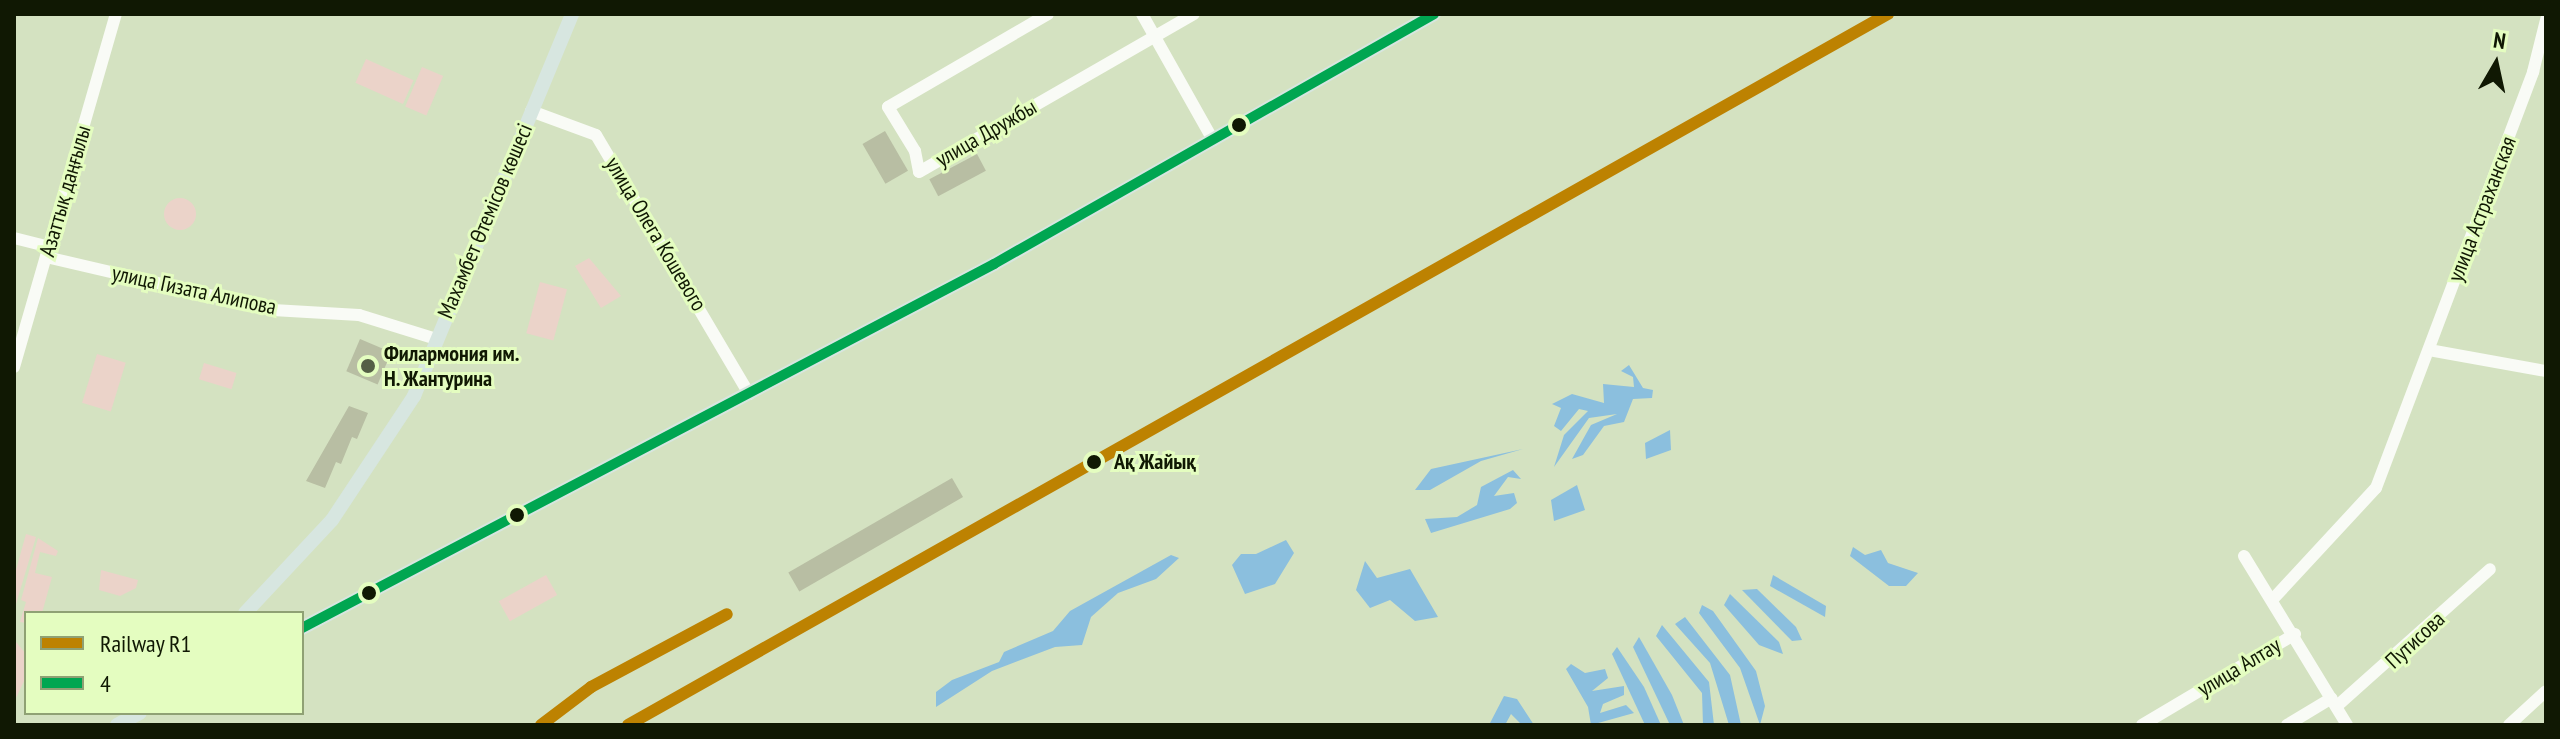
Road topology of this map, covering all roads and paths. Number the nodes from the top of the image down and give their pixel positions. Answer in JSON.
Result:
{"nodes":[{"id":1,"x":116,"y":14,"type":"edge"},
{"id":2,"x":572,"y":14,"type":"edge"},
{"id":3,"x":1048,"y":14,"type":"edge"},
{"id":4,"x":1142,"y":14,"type":"edge"},
{"id":5,"x":1194,"y":14,"type":"edge"},
{"id":6,"x":1434,"y":14,"type":"edge"},
{"id":7,"x":2546,"y":20,"type":"edge"},
{"id":8,"x":1155,"y":36,"type":"junction"},
{"id":9,"x":531,"y":111,"type":"junction"},
{"id":10,"x":1213,"y":140,"type":"junction"},
{"id":11,"x":14,"y":238,"type":"edge"},
{"id":12,"x":48,"y":252,"type":"junction"},
{"id":13,"x":436,"y":339,"type":"junction"},
{"id":14,"x":2429,"y":350,"type":"junction"},
{"id":15,"x":14,"y":367,"type":"edge"},
{"id":16,"x":2546,"y":371,"type":"edge"},
{"id":17,"x":749,"y":394,"type":"junction"},
{"id":18,"x":2244,"y":556,"type":"dead end"},
{"id":19,"x":2490,"y":569,"type":"dead end"},
{"id":20,"x":2274,"y":598,"type":"junction"},
{"id":21,"x":247,"y":611,"type":"edge"},
{"id":22,"x":304,"y":627,"type":"edge"},
{"id":23,"x":2295,"y":634,"type":"junction"},
{"id":24,"x":2546,"y":691,"type":"edge"},
{"id":25,"x":2334,"y":702,"type":"junction"},
{"id":26,"x":136,"y":715,"type":"edge"},
{"id":27,"x":117,"y":725,"type":"edge"},
{"id":28,"x":2142,"y":725,"type":"edge"},
{"id":29,"x":2287,"y":725,"type":"edge"},
{"id":30,"x":2347,"y":725,"type":"edge"},
{"id":31,"x":2509,"y":725,"type":"edge"}],
"edges":[{"from":1,"to":12,"type":"street","name":"Азаттық даңғылы"},
{"from":2,"to":9,"type":"main road","name":"Махамбет Өтемісов көшесі"},
{"from":3,"to":8,"type":"street","name":"улица Дружбы"},
{"from":4,"to":8,"type":"street"},
{"from":5,"to":8,"type":"street","name":"улица Дружбы"},
{"from":6,"to":10,"type":"main road"},
{"from":7,"to":14,"type":"street","name":"улица Астраханская"},
{"from":8,"to":10,"type":"street"},
{"from":9,"to":13,"type":"main road","name":"Махамбет Өтемісов көшесі"},
{"from":9,"to":17,"type":"street","name":"улица Олега Кошевого"},
{"from":10,"to":17,"type":"main road"},
{"from":11,"to":12,"type":"street","name":"улица Гизата Алипова"},
{"from":12,"to":13,"type":"street","name":"улица Гизата Алипова"},
{"from":12,"to":15,"type":"street","name":"Азаттық даңғылы"},
{"from":13,"to":21,"type":"main road","name":"Махамбет Өтемісов көшесі"},
{"from":14,"to":16,"type":"street"},
{"from":14,"to":20,"type":"street","name":"улица Астраханская"},
{"from":17,"to":22,"type":"main road"},
{"from":18,"to":20,"type":"street"},
{"from":19,"to":25,"type":"street","name":"Путисова"},
{"from":20,"to":23,"type":"street"},
{"from":23,"to":25,"type":"street"},
{"from":23,"to":28,"type":"street","name":"улица Алтау"},
{"from":24,"to":31,"type":"street"},
{"from":25,"to":29,"type":"street"},
{"from":25,"to":30,"type":"street"},
{"from":26,"to":27,"type":"main road"}]}
